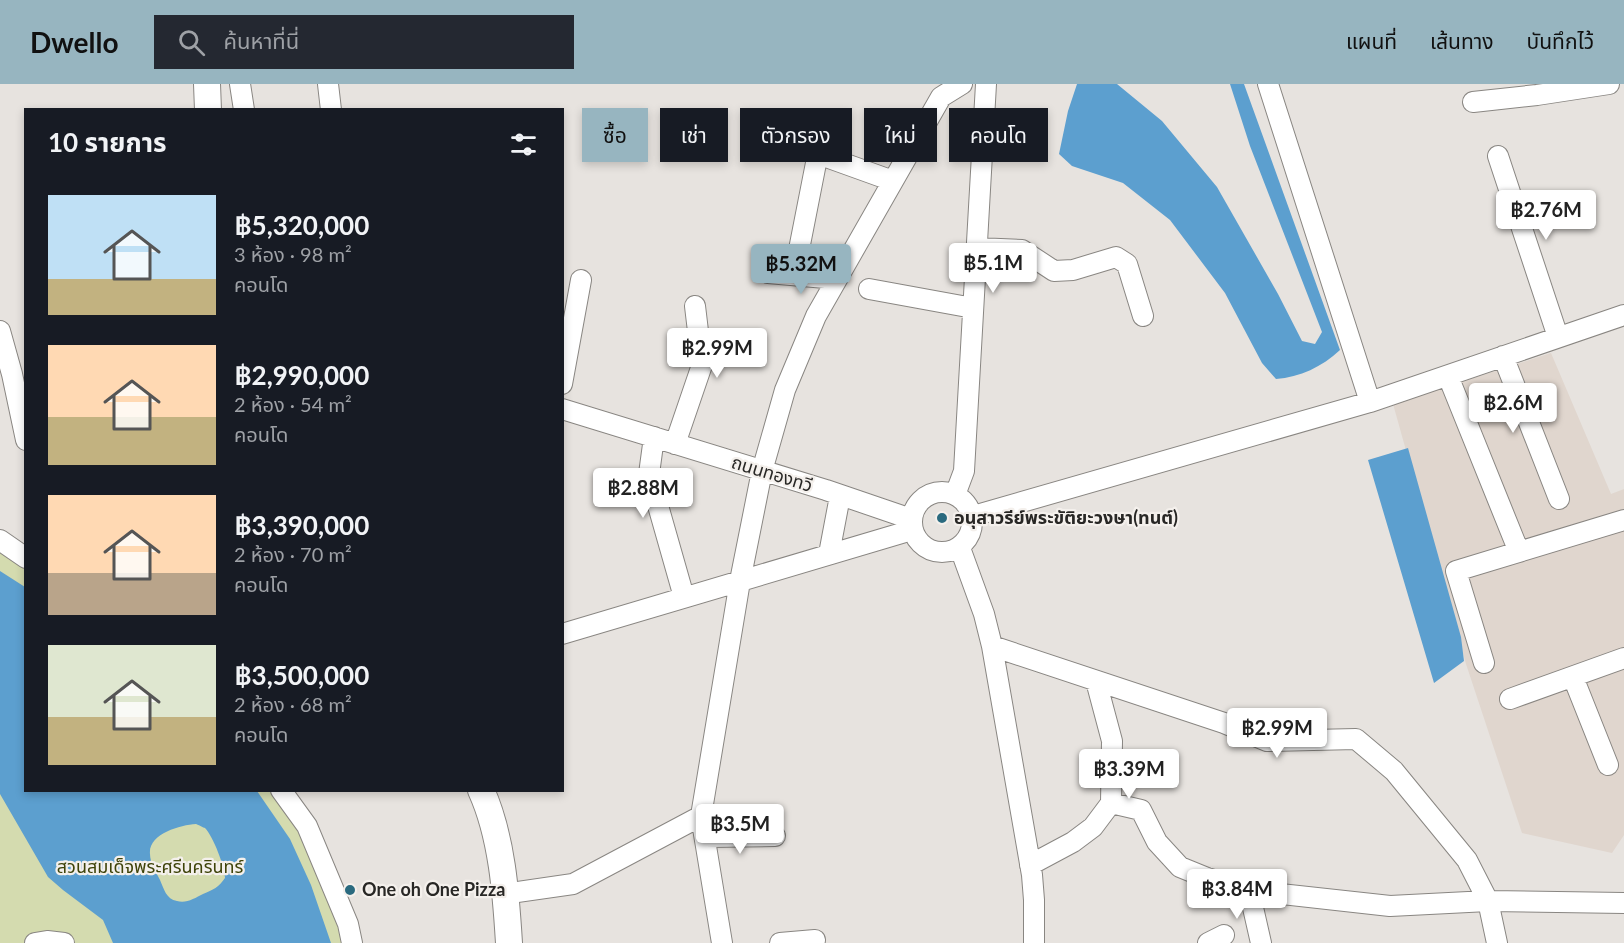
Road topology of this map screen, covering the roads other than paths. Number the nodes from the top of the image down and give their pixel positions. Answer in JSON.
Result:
{"nodes":[{"id":1,"x":240,"y":84,"type":"edge"},
{"id":2,"x":328,"y":84,"type":"edge"},
{"id":3,"x":962,"y":84,"type":"edge"},
{"id":4,"x":986,"y":84,"type":"edge"},
{"id":5,"x":1268,"y":84,"type":"edge"},
{"id":6,"x":1610,"y":84,"type":"edge"},
{"id":7,"x":1473,"y":102,"type":"dead end"},
{"id":8,"x":244,"y":108,"type":"edge"},
{"id":9,"x":331,"y":108,"type":"edge"},
{"id":10,"x":1498,"y":156,"type":"dead end"},
{"id":11,"x":893,"y":181,"type":"junction"},
{"id":12,"x":976,"y":248,"type":"junction"},
{"id":13,"x":768,"y":273,"type":"dead end"},
{"id":14,"x":794,"y":275,"type":"junction"},
{"id":15,"x":837,"y":279,"type":"junction"},
{"id":16,"x":581,"y":280,"type":"dead end"},
{"id":17,"x":869,"y":289,"type":"dead end"},
{"id":18,"x":695,"y":306,"type":"dead end"},
{"id":19,"x":973,"y":308,"type":"junction"},
{"id":20,"x":1624,"y":315,"type":"edge"},
{"id":21,"x":1143,"y":316,"type":"dead end"},
{"id":22,"x":0,"y":331,"type":"edge"},
{"id":23,"x":1558,"y":337,"type":"junction"},
{"id":24,"x":1503,"y":356,"type":"junction"},
{"id":25,"x":564,"y":373,"type":"edge"},
{"id":26,"x":6,"y":375,"type":"edge"},
{"id":27,"x":1448,"y":376,"type":"junction"},
{"id":28,"x":21,"y":397,"type":"edge"},
{"id":29,"x":1370,"y":402,"type":"junction"},
{"id":30,"x":564,"y":410,"type":"edge"},
{"id":31,"x":24,"y":423,"type":"edge"},
{"id":32,"x":654,"y":437,"type":"junction"},
{"id":33,"x":675,"y":444,"type":"junction"},
{"id":34,"x":762,"y":471,"type":"junction"},
{"id":35,"x":955,"y":495,"type":"junction"},
{"id":36,"x":840,"y":496,"type":"junction"},
{"id":37,"x":1559,"y":499,"type":"dead end"},
{"id":38,"x":973,"y":516,"type":"junction"},
{"id":39,"x":1624,"y":520,"type":"edge"},
{"id":40,"x":912,"y":525,"type":"junction"},
{"id":41,"x":0,"y":540,"type":"edge"},
{"id":42,"x":960,"y":548,"type":"junction"},
{"id":43,"x":1519,"y":552,"type":"junction"},
{"id":44,"x":829,"y":554,"type":"junction"},
{"id":45,"x":24,"y":557,"type":"edge"},
{"id":46,"x":740,"y":581,"type":"junction"},
{"id":47,"x":684,"y":597,"type":"junction"},
{"id":48,"x":564,"y":633,"type":"edge"},
{"id":49,"x":992,"y":646,"type":"junction"},
{"id":50,"x":1624,"y":658,"type":"edge"},
{"id":51,"x":1484,"y":663,"type":"dead end"},
{"id":52,"x":1573,"y":677,"type":"junction"},
{"id":53,"x":1096,"y":681,"type":"junction"},
{"id":54,"x":1510,"y":699,"type":"dead end"},
{"id":55,"x":1608,"y":765,"type":"dead end"},
{"id":56,"x":282,"y":792,"type":"edge"},
{"id":57,"x":482,"y":792,"type":"edge"},
{"id":58,"x":1111,"y":803,"type":"junction"},
{"id":59,"x":701,"y":816,"type":"junction"},
{"id":60,"x":775,"y":836,"type":"dead end"},
{"id":61,"x":705,"y":837,"type":"junction"},
{"id":62,"x":1030,"y":865,"type":"junction"},
{"id":63,"x":1249,"y":890,"type":"junction"},
{"id":64,"x":504,"y":894,"type":"junction"},
{"id":65,"x":1488,"y":901,"type":"junction"},
{"id":66,"x":1624,"y":903,"type":"edge"},
{"id":67,"x":815,"y":940,"type":"dead end"},
{"id":68,"x":35,"y":943,"type":"edge"},
{"id":69,"x":64,"y":943,"type":"edge"},
{"id":70,"x":352,"y":943,"type":"edge"},
{"id":71,"x":509,"y":943,"type":"edge"},
{"id":72,"x":722,"y":943,"type":"edge"},
{"id":73,"x":780,"y":943,"type":"edge"},
{"id":74,"x":1034,"y":943,"type":"edge"},
{"id":75,"x":1261,"y":943,"type":"edge"},
{"id":76,"x":1497,"y":943,"type":"edge"}],
"edges":[{"from":1,"to":8,"type":"street"},
{"from":2,"to":9,"type":"street"},
{"from":3,"to":11,"type":"street"},
{"from":4,"to":12,"type":"street"},
{"from":5,"to":29,"type":"street"},
{"from":6,"to":7,"type":"street"},
{"from":10,"to":23,"type":"street"},
{"from":11,"to":14,"type":"street"},
{"from":11,"to":15,"type":"street"},
{"from":12,"to":19,"type":"street"},
{"from":12,"to":21,"type":"street"},
{"from":13,"to":14,"type":"street"},
{"from":14,"to":15,"type":"street"},
{"from":15,"to":34,"type":"street"},
{"from":16,"to":25,"type":"street"},
{"from":17,"to":19,"type":"street"},
{"from":18,"to":33,"type":"street"},
{"from":19,"to":35,"type":"street"},
{"from":20,"to":23,"type":"street"},
{"from":22,"to":26,"type":"street"},
{"from":23,"to":24,"type":"street"},
{"from":24,"to":27,"type":"street"},
{"from":24,"to":37,"type":"street"},
{"from":26,"to":28,"type":"street"},
{"from":27,"to":29,"type":"street"},
{"from":27,"to":43,"type":"street"},
{"from":28,"to":31,"type":"street"},
{"from":29,"to":38,"type":"street"},
{"from":30,"to":32,"type":"street","name":"ถนนทองทวี"},
{"from":32,"to":33,"type":"street","name":"ถนนทองทวี"},
{"from":32,"to":47,"type":"street"},
{"from":33,"to":34,"type":"street","name":"ถนนทองทวี"},
{"from":34,"to":36,"type":"street","name":"ถนนทองทวี"},
{"from":34,"to":46,"type":"street"},
{"from":35,"to":38,"type":"street"},
{"from":35,"to":40,"type":"street"},
{"from":36,"to":40,"type":"street","name":"ถนนทองทวี"},
{"from":36,"to":44,"type":"street"},
{"from":38,"to":42,"type":"street"},
{"from":39,"to":43,"type":"street"},
{"from":40,"to":42,"type":"street"},
{"from":40,"to":44,"type":"street"},
{"from":41,"to":45,"type":"street"},
{"from":42,"to":49,"type":"street"},
{"from":43,"to":51,"type":"street"},
{"from":44,"to":46,"type":"street"},
{"from":46,"to":47,"type":"street"},
{"from":46,"to":59,"type":"street"},
{"from":47,"to":48,"type":"street"},
{"from":49,"to":53,"type":"street"},
{"from":49,"to":62,"type":"street"},
{"from":50,"to":52,"type":"street"},
{"from":52,"to":54,"type":"street"},
{"from":52,"to":55,"type":"street"},
{"from":53,"to":58,"type":"street"},
{"from":53,"to":65,"type":"street"},
{"from":56,"to":70,"type":"street"},
{"from":57,"to":64,"type":"main road"},
{"from":58,"to":62,"type":"street"},
{"from":58,"to":63,"type":"street"},
{"from":59,"to":61,"type":"street"},
{"from":59,"to":64,"type":"street"},
{"from":60,"to":61,"type":"street"},
{"from":61,"to":72,"type":"street"},
{"from":62,"to":74,"type":"street"},
{"from":63,"to":65,"type":"street"},
{"from":63,"to":75,"type":"street"},
{"from":64,"to":71,"type":"main road"},
{"from":65,"to":66,"type":"street"},
{"from":65,"to":76,"type":"street"},
{"from":67,"to":73,"type":"street"},
{"from":68,"to":69,"type":"street"}]}
